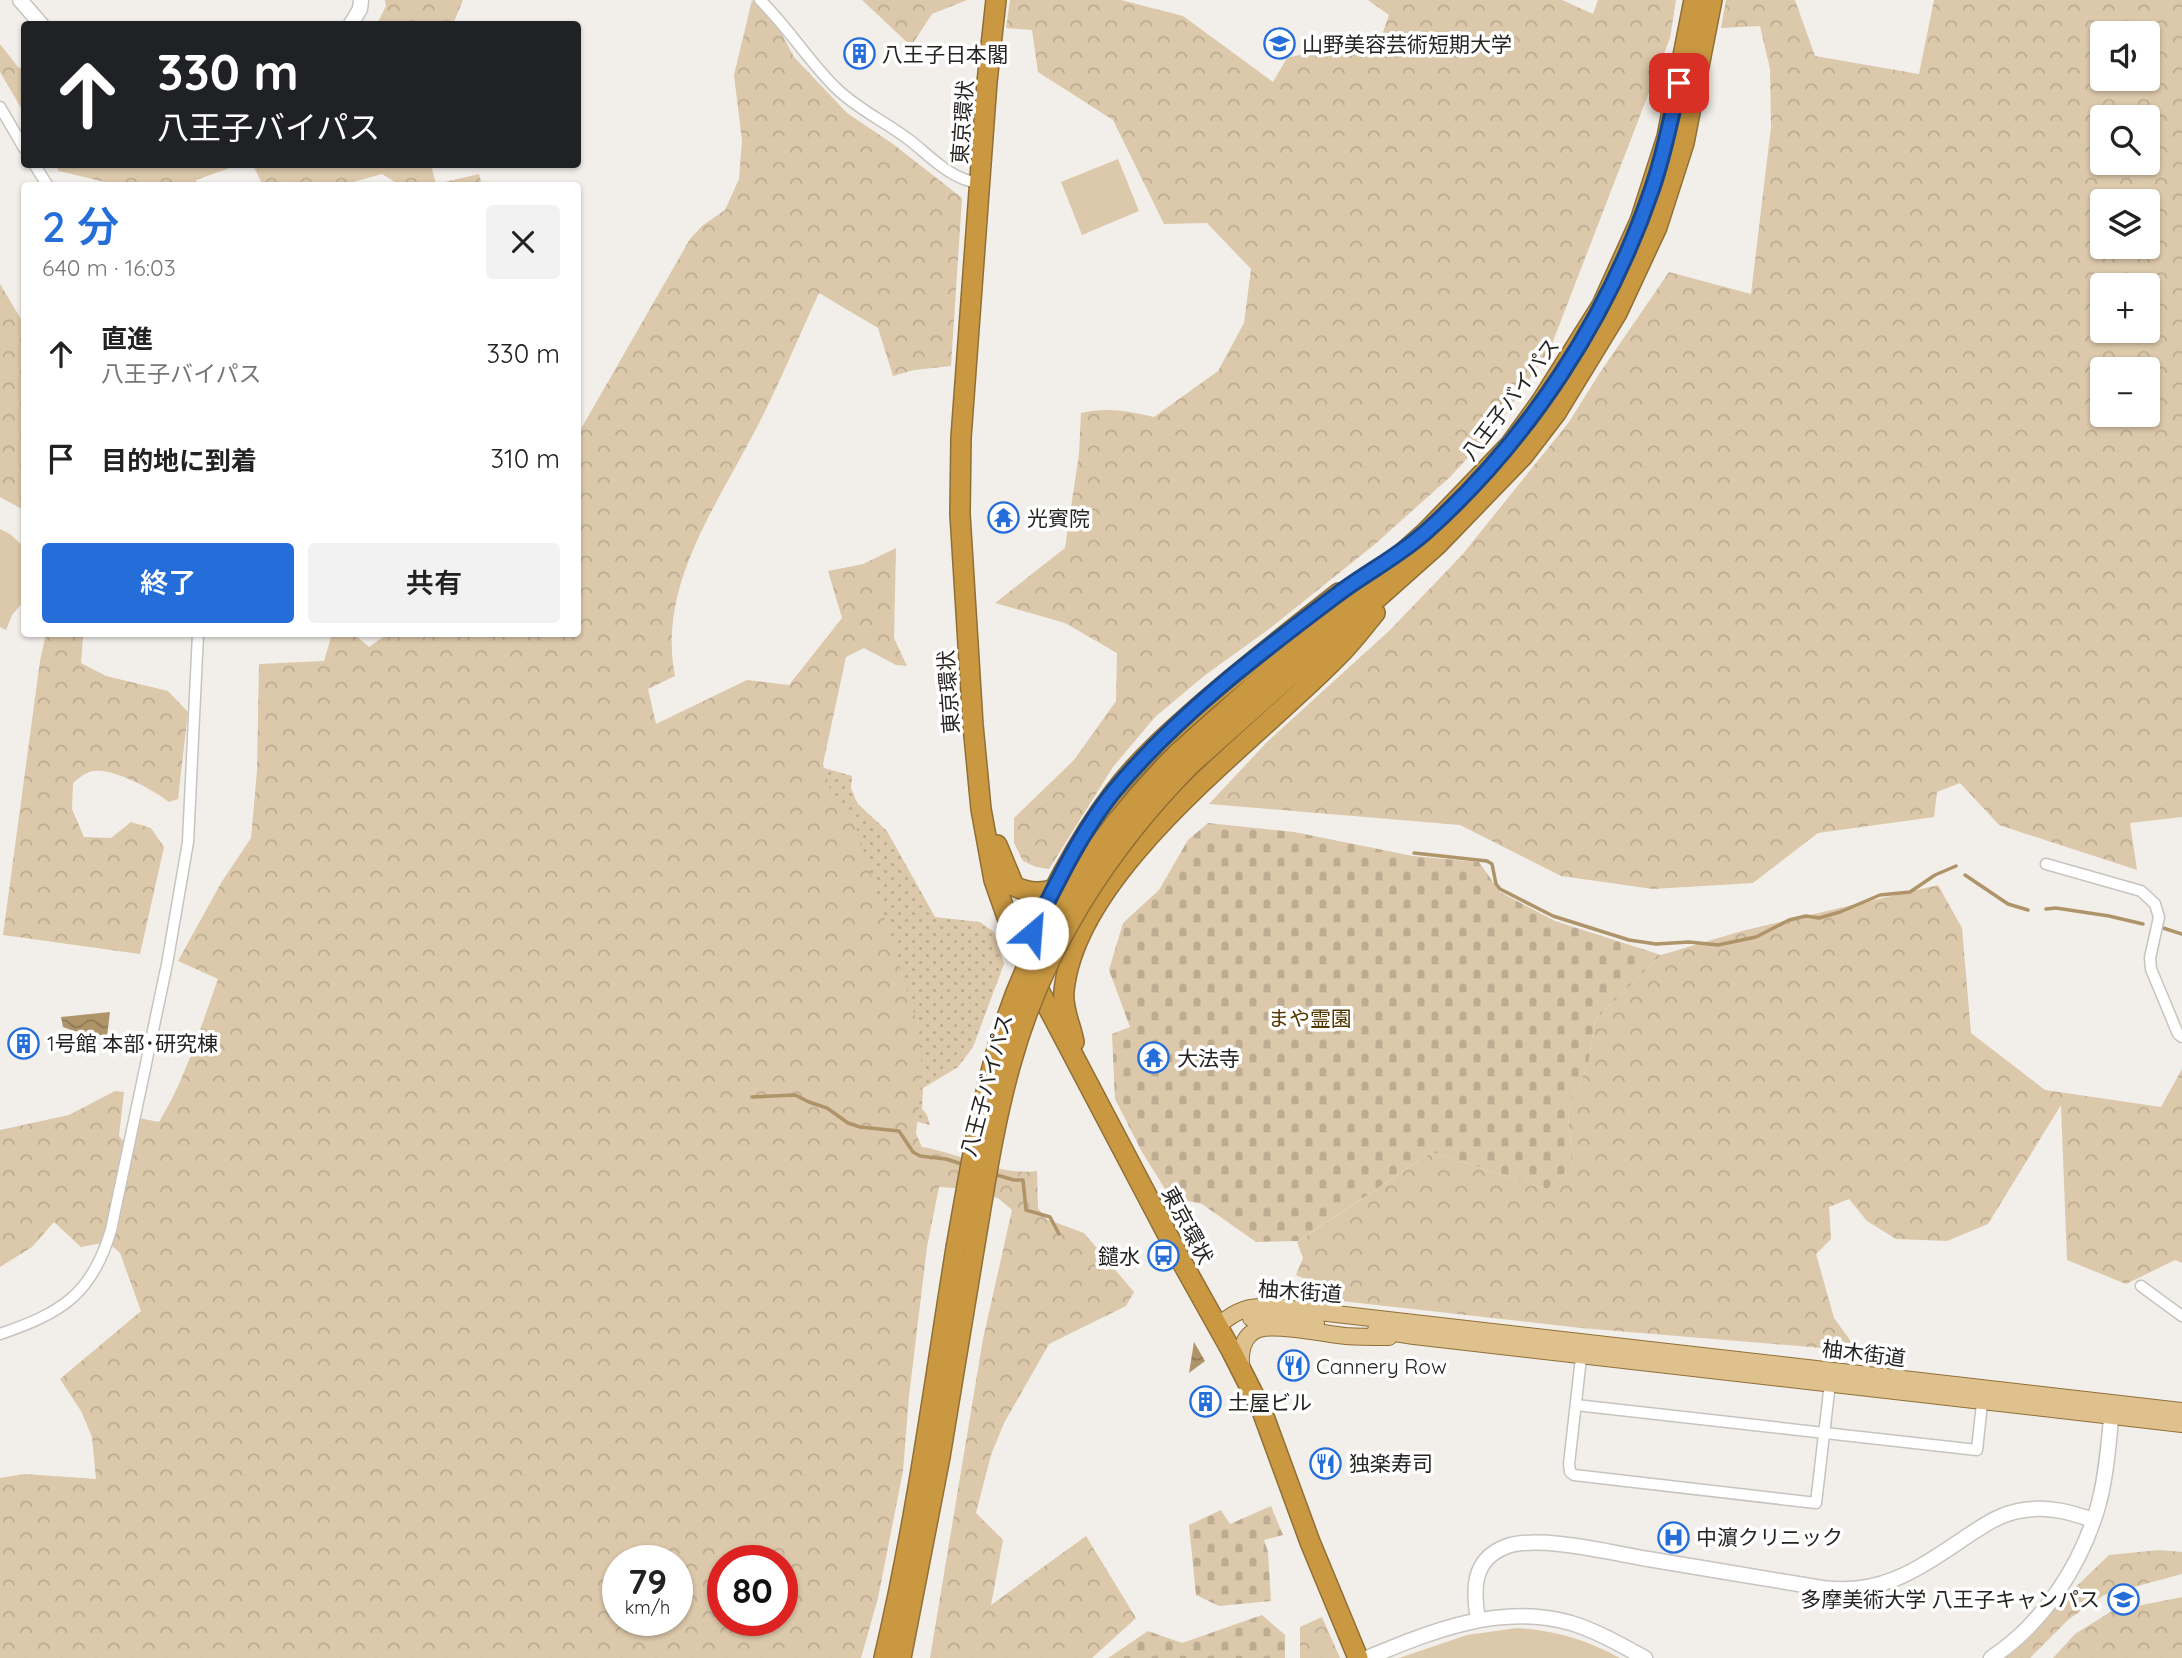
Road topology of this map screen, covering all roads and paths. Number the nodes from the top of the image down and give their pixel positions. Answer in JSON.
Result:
{"nodes":[{"id":1,"x":20,"y":0,"type":"edge"},
{"id":2,"x":361,"y":0,"type":"edge"},
{"id":3,"x":760,"y":0,"type":"edge"},
{"id":4,"x":996,"y":0,"type":"edge"},
{"id":5,"x":1694,"y":0,"type":"edge"},
{"id":6,"x":1712,"y":0,"type":"edge"},
{"id":7,"x":38,"y":21,"type":"edge"},
{"id":8,"x":353,"y":21,"type":"edge"},
{"id":9,"x":0,"y":107,"type":"edge"},
{"id":10,"x":21,"y":143,"type":"edge"},
{"id":11,"x":980,"y":183,"type":"junction"},
{"id":12,"x":1426,"y":532,"type":"junction"},
{"id":13,"x":1422,"y":559,"type":"junction"},
{"id":14,"x":198,"y":637,"type":"edge"},
{"id":15,"x":1184,"y":759,"type":"junction"},
{"id":16,"x":981,"y":809,"type":"junction"},
{"id":17,"x":2046,"y":864,"type":"dead end"},
{"id":18,"x":1055,"y":889,"type":"junction"},
{"id":19,"x":1076,"y":946,"type":"junction"},
{"id":20,"x":1021,"y":956,"type":"junction"},
{"id":21,"x":1031,"y":975,"type":"junction"},
{"id":22,"x":2182,"y":1037,"type":"edge"},
{"id":23,"x":1078,"y":1064,"type":"junction"},
{"id":24,"x":964,"y":1252,"type":"junction"},
{"id":25,"x":2141,"y":1286,"type":"dead end"},
{"id":26,"x":2182,"y":1316,"type":"edge"},
{"id":27,"x":1218,"y":1326,"type":"junction"},
{"id":28,"x":0,"y":1334,"type":"edge"},
{"id":29,"x":1409,"y":1336,"type":"junction"},
{"id":30,"x":1582,"y":1349,"type":"junction"},
{"id":31,"x":1242,"y":1372,"type":"junction"},
{"id":32,"x":1830,"y":1383,"type":"junction"},
{"id":33,"x":1983,"y":1394,"type":"junction"},
{"id":34,"x":1576,"y":1405,"type":"junction"},
{"id":35,"x":2112,"y":1409,"type":"junction"},
{"id":36,"x":2182,"y":1411,"type":"edge"},
{"id":37,"x":2182,"y":1424,"type":"edge"},
{"id":38,"x":1825,"y":1433,"type":"junction"},
{"id":39,"x":2093,"y":1520,"type":"junction"},
{"id":40,"x":1478,"y":1619,"type":"junction"},
{"id":41,"x":882,"y":1658,"type":"edge"},
{"id":42,"x":901,"y":1658,"type":"edge"},
{"id":43,"x":1358,"y":1658,"type":"edge"},
{"id":44,"x":1367,"y":1658,"type":"edge"},
{"id":45,"x":1645,"y":1658,"type":"edge"},
{"id":46,"x":1991,"y":1658,"type":"edge"}],
"edges":[{"from":1,"to":7,"type":"street"},
{"from":2,"to":8,"type":"street"},
{"from":3,"to":11,"type":"street"},
{"from":4,"to":11,"type":"highway","name":"東京環状"},
{"from":5,"to":12,"type":"highway","name":"八王子バイパス"},
{"from":6,"to":13,"type":"highway","name":"八王子バイパス"},
{"from":9,"to":10,"type":"street"},
{"from":11,"to":16,"type":"highway","name":"東京環状"},
{"from":12,"to":15,"type":"highway","name":"八王子バイパス"},
{"from":12,"to":18,"type":"highway"},
{"from":13,"to":15,"type":"highway","name":"八王子バイパス"},
{"from":13,"to":19,"type":"highway"},
{"from":14,"to":28,"type":"street"},
{"from":15,"to":24,"type":"highway","name":"八王子バイパス","bridge":true},
{"from":16,"to":18,"type":"highway"},
{"from":16,"to":20,"type":"highway","name":"東京環状"},
{"from":17,"to":22,"type":"street"},
{"from":18,"to":20,"type":"highway"},
{"from":19,"to":21,"type":"highway"},
{"from":19,"to":23,"type":"highway"},
{"from":20,"to":21,"type":"highway","name":"東京環状"},
{"from":21,"to":23,"type":"highway","name":"東京環状"},
{"from":23,"to":27,"type":"highway","name":"東京環状"},
{"from":24,"to":41,"type":"highway","name":"八王子バイパス"},
{"from":24,"to":42,"type":"highway","name":"八王子バイパス"},
{"from":25,"to":26,"type":"street"},
{"from":27,"to":29,"type":"main road","name":"柚木街道"},
{"from":27,"to":30,"type":"main road","name":"柚木街道"},
{"from":27,"to":31,"type":"highway","name":"東京環状"},
{"from":29,"to":30,"type":"main road","name":"柚木街道"},
{"from":29,"to":31,"type":"main road"},
{"from":30,"to":32,"type":"main road","name":"柚木街道"},
{"from":30,"to":33,"type":"main road","name":"柚木街道"},
{"from":30,"to":34,"type":"street"},
{"from":31,"to":43,"type":"highway"},
{"from":32,"to":33,"type":"main road","name":"柚木街道"},
{"from":32,"to":38,"type":"street"},
{"from":33,"to":35,"type":"main road","name":"柚木街道"},
{"from":33,"to":38,"type":"street"},
{"from":34,"to":38,"type":"street"},
{"from":34,"to":38,"type":"street"},
{"from":35,"to":36,"type":"main road","name":"柚木街道"},
{"from":35,"to":37,"type":"main road","name":"柚木街道"},
{"from":35,"to":39,"type":"street"},
{"from":39,"to":40,"type":"street"},
{"from":39,"to":46,"type":"street"},
{"from":40,"to":44,"type":"street"},
{"from":40,"to":45,"type":"street"}]}
